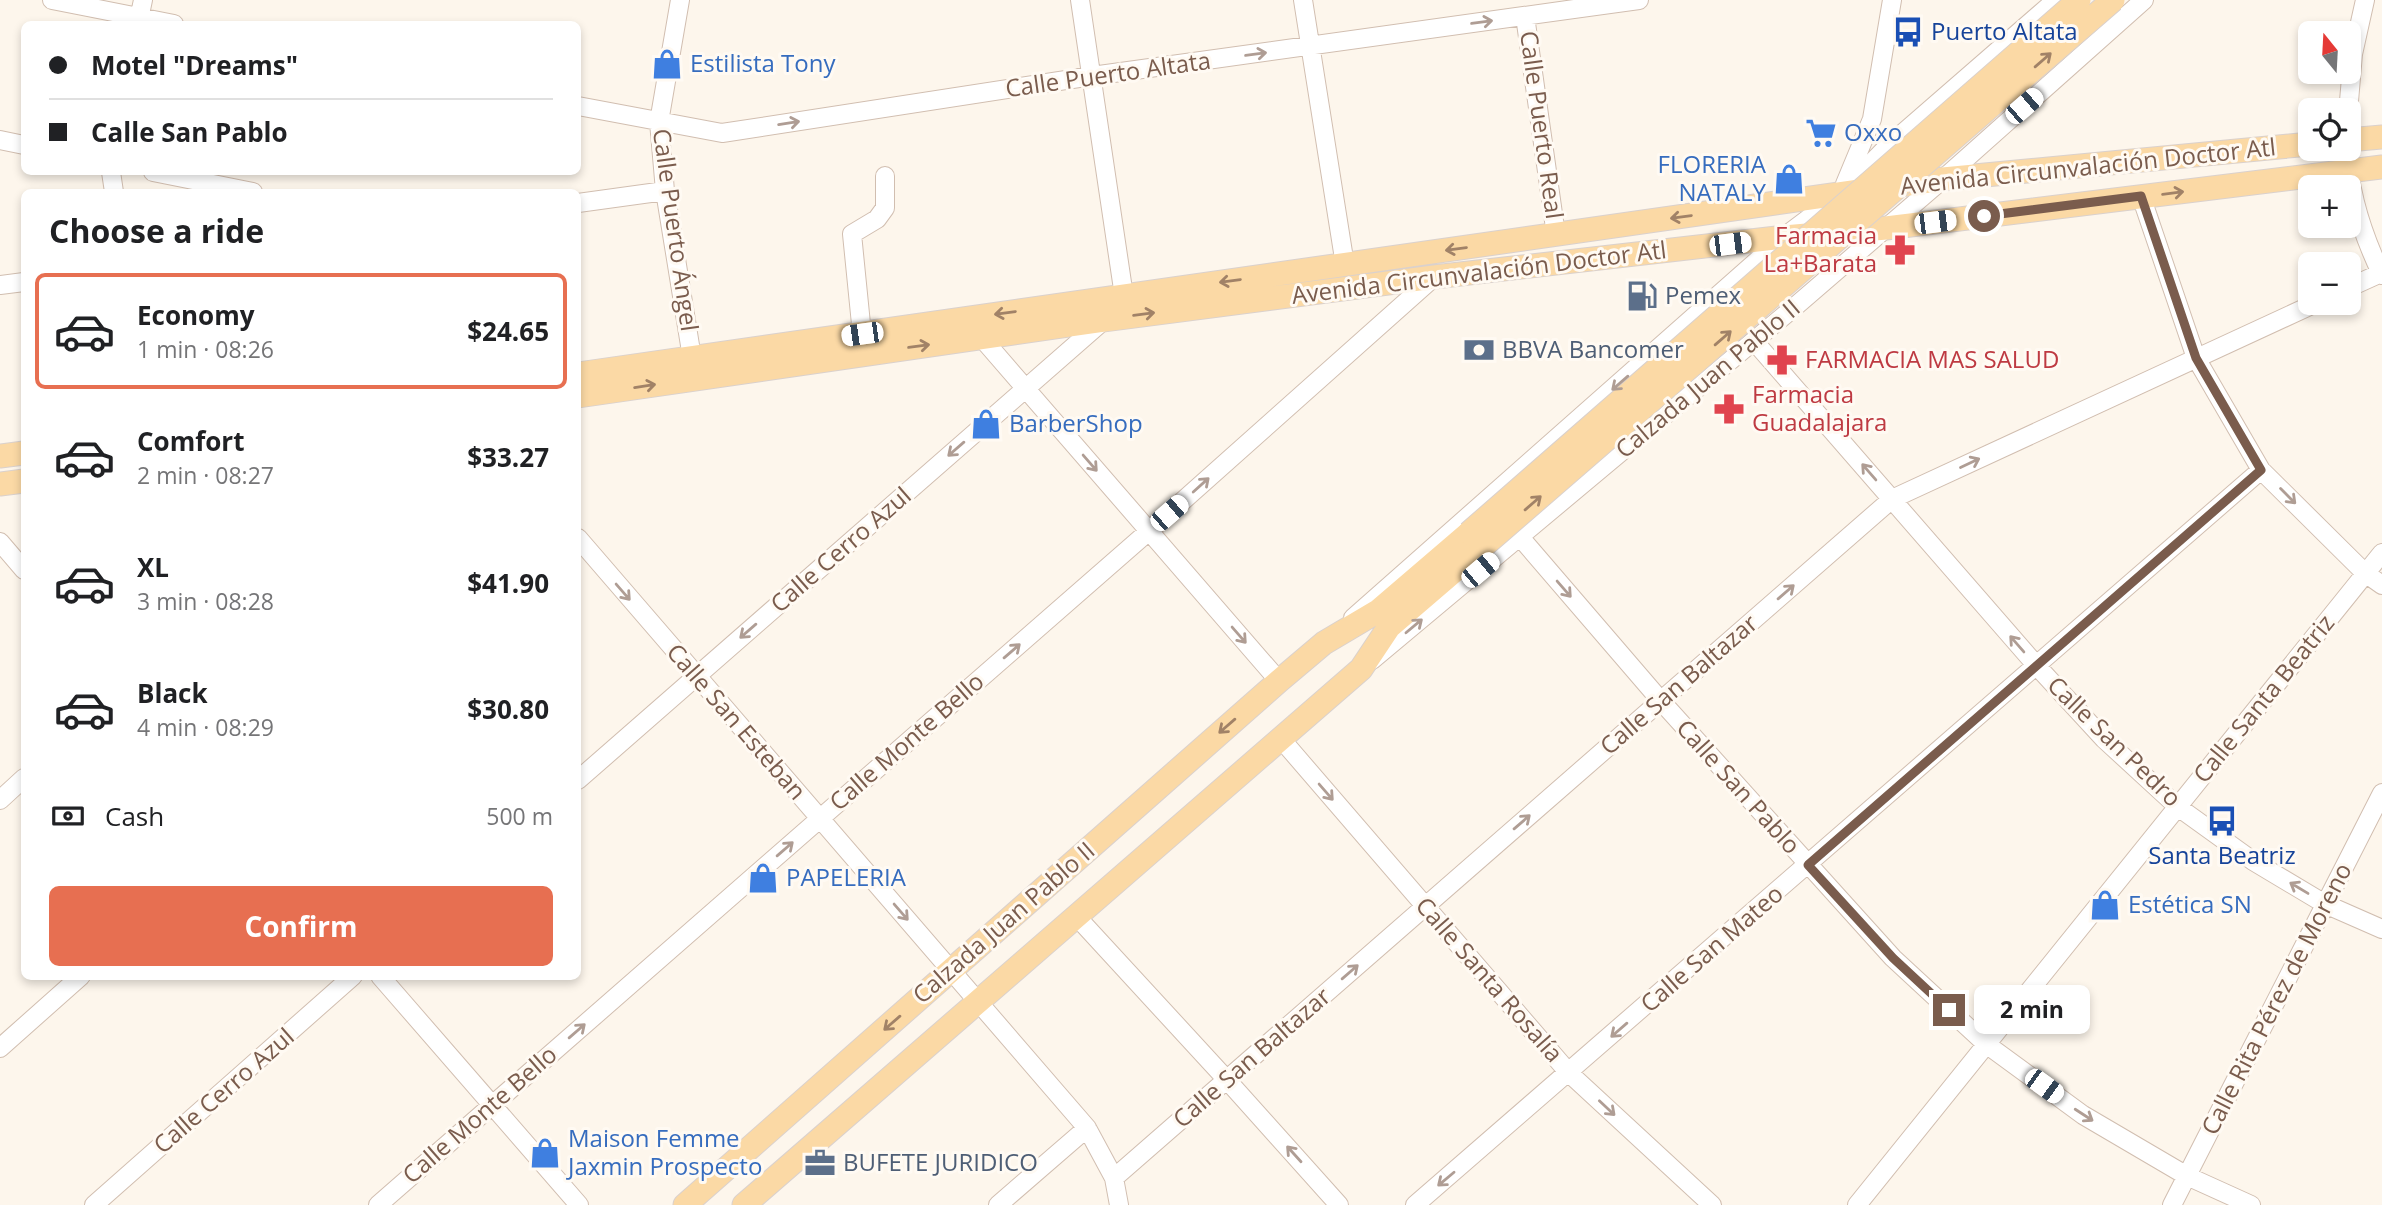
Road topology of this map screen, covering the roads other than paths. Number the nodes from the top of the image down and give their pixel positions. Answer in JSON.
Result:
{"nodes":[{"id":1,"x":52,"y":0,"type":"edge"},
{"id":2,"x":680,"y":0,"type":"edge"},
{"id":3,"x":1080,"y":0,"type":"edge"},
{"id":4,"x":1303,"y":0,"type":"edge"},
{"id":5,"x":1639,"y":0,"type":"edge"},
{"id":6,"x":1892,"y":0,"type":"edge"},
{"id":7,"x":2056,"y":0,"type":"edge"},
{"id":8,"x":2080,"y":0,"type":"edge"},
{"id":9,"x":2113,"y":0,"type":"edge"},
{"id":10,"x":2144,"y":0,"type":"edge"},
{"id":11,"x":2365,"y":0,"type":"edge"},
{"id":12,"x":140,"y":14,"type":"edge"},
{"id":13,"x":1525,"y":16,"type":"junction"},
{"id":14,"x":164,"y":21,"type":"edge"},
{"id":15,"x":1309,"y":46,"type":"junction"},
{"id":16,"x":1092,"y":76,"type":"junction"},
{"id":17,"x":1947,"y":97,"type":"junction"},
{"id":18,"x":2349,"y":98,"type":"edge"},
{"id":19,"x":581,"y":107,"type":"edge"},
{"id":20,"x":659,"y":122,"type":"junction"},
{"id":21,"x":2382,"y":137,"type":"edge"},
{"id":22,"x":2361,"y":139,"type":"edge"},
{"id":23,"x":0,"y":140,"type":"edge"},
{"id":24,"x":1984,"y":141,"type":"junction"},
{"id":25,"x":21,"y":144,"type":"edge"},
{"id":26,"x":2298,"y":145,"type":"edge"},
{"id":27,"x":2341,"y":161,"type":"edge"},
{"id":28,"x":2347,"y":161,"type":"edge"},
{"id":29,"x":2352,"y":161,"type":"edge"},
{"id":30,"x":2382,"y":167,"type":"edge"},
{"id":31,"x":168,"y":175,"type":"edge"},
{"id":32,"x":886,"y":176,"type":"dead end"},
{"id":33,"x":1942,"y":179,"type":"junction"},
{"id":34,"x":238,"y":189,"type":"edge"},
{"id":35,"x":665,"y":191,"type":"junction"},
{"id":36,"x":1841,"y":194,"type":"junction"},
{"id":37,"x":2141,"y":196,"type":"junction"},
{"id":38,"x":581,"y":203,"type":"edge"},
{"id":39,"x":1886,"y":228,"type":"junction"},
{"id":40,"x":1556,"y":234,"type":"junction"},
{"id":41,"x":1784,"y":237,"type":"junction"},
{"id":42,"x":1345,"y":265,"type":"junction"},
{"id":43,"x":1752,"y":267,"type":"junction"},
{"id":44,"x":2381,"y":274,"type":"edge"},
{"id":45,"x":1434,"y":278,"type":"junction"},
{"id":46,"x":21,"y":282,"type":"edge"},
{"id":47,"x":2361,"y":282,"type":"edge"},
{"id":48,"x":0,"y":285,"type":"edge"},
{"id":49,"x":1124,"y":296,"type":"junction"},
{"id":50,"x":1798,"y":304,"type":"junction"},
{"id":51,"x":2298,"y":311,"type":"edge"},
{"id":52,"x":1104,"y":320,"type":"junction"},
{"id":53,"x":862,"y":334,"type":"junction"},
{"id":54,"x":981,"y":337,"type":"junction"},
{"id":55,"x":1755,"y":341,"type":"junction"},
{"id":56,"x":2196,"y":358,"type":"junction"},
{"id":57,"x":694,"y":368,"type":"junction"},
{"id":58,"x":581,"y":374,"type":"edge"},
{"id":59,"x":1026,"y":388,"type":"junction"},
{"id":60,"x":581,"y":395,"type":"edge"},
{"id":61,"x":21,"y":453,"type":"edge"},
{"id":62,"x":0,"y":456,"type":"edge"},
{"id":63,"x":2261,"y":470,"type":"junction"},
{"id":64,"x":21,"y":481,"type":"edge"},
{"id":65,"x":0,"y":484,"type":"edge"},
{"id":66,"x":1892,"y":499,"type":"junction"},
{"id":67,"x":1149,"y":531,"type":"junction"},
{"id":68,"x":1520,"y":537,"type":"junction"},
{"id":69,"x":1475,"y":540,"type":"junction"},
{"id":70,"x":581,"y":543,"type":"edge"},
{"id":71,"x":2,"y":549,"type":"edge"},
{"id":72,"x":2382,"y":553,"type":"edge"},
{"id":73,"x":21,"y":567,"type":"edge"},
{"id":74,"x":2365,"y":573,"type":"junction"},
{"id":75,"x":2382,"y":584,"type":"edge"},
{"id":76,"x":1324,"y":643,"type":"junction"},
{"id":77,"x":2036,"y":666,"type":"junction"},
{"id":78,"x":1362,"y":669,"type":"junction"},
{"id":79,"x":696,"y":676,"type":"junction"},
{"id":80,"x":1279,"y":681,"type":"junction"},
{"id":81,"x":1661,"y":701,"type":"junction"},
{"id":82,"x":1282,"y":740,"type":"junction"},
{"id":83,"x":581,"y":777,"type":"edge"},
{"id":84,"x":21,"y":781,"type":"edge"},
{"id":85,"x":2382,"y":793,"type":"edge"},
{"id":86,"x":0,"y":800,"type":"edge"},
{"id":87,"x":2178,"y":807,"type":"junction"},
{"id":88,"x":821,"y":818,"type":"junction"},
{"id":89,"x":1808,"y":865,"type":"junction"},
{"id":90,"x":2325,"y":904,"type":"junction"},
{"id":91,"x":1425,"y":906,"type":"junction"},
{"id":92,"x":1077,"y":917,"type":"junction"},
{"id":93,"x":2382,"y":929,"type":"edge"},
{"id":94,"x":951,"y":970,"type":"junction"},
{"id":95,"x":76,"y":980,"type":"edge"},
{"id":96,"x":348,"y":980,"type":"edge"},
{"id":97,"x":383,"y":980,"type":"edge"},
{"id":98,"x":979,"y":1002,"type":"junction"},
{"id":99,"x":1986,"y":1044,"type":"junction"},
{"id":100,"x":0,"y":1048,"type":"edge"},
{"id":101,"x":1569,"y":1073,"type":"junction"},
{"id":102,"x":1227,"y":1080,"type":"junction"},
{"id":103,"x":492,"y":1105,"type":"junction"},
{"id":104,"x":1087,"y":1128,"type":"junction"},
{"id":105,"x":2187,"y":1175,"type":"junction"},
{"id":106,"x":1114,"y":1178,"type":"junction"},
{"id":107,"x":94,"y":1205,"type":"edge"},
{"id":108,"x":378,"y":1205,"type":"edge"},
{"id":109,"x":579,"y":1205,"type":"edge"},
{"id":110,"x":685,"y":1205,"type":"edge"},
{"id":111,"x":744,"y":1205,"type":"edge"},
{"id":112,"x":998,"y":1205,"type":"edge"},
{"id":113,"x":1119,"y":1205,"type":"edge"},
{"id":114,"x":1339,"y":1205,"type":"edge"},
{"id":115,"x":1415,"y":1205,"type":"edge"},
{"id":116,"x":1712,"y":1205,"type":"edge"},
{"id":117,"x":1857,"y":1205,"type":"edge"},
{"id":118,"x":2172,"y":1205,"type":"edge"},
{"id":119,"x":2251,"y":1205,"type":"edge"}],
"edges":[{"from":1,"to":12,"type":"street"},
{"from":2,"to":20,"type":"street","name":"Calle Puerto Ángel"},
{"from":3,"to":16,"type":"street"},
{"from":4,"to":15,"type":"street"},
{"from":5,"to":13,"type":"street","name":"Calle Puerto Altata"},
{"from":6,"to":36,"type":"street"},
{"from":7,"to":17,"type":"street","name":"Calzada Juan Pablo II"},
{"from":8,"to":69,"type":"main road","name":"Calzada Juan Pablo II","bridge":true},
{"from":69,"to":9,"type":"main road","name":"Calzada Juan Pablo II","one_way":true,"bridge":true},
{"from":10,"to":24,"type":"street","name":"Calzada Juan Pablo II"},
{"from":11,"to":18,"type":"street"},
{"from":12,"to":14,"type":"street"},
{"from":15,"to":13,"type":"street","name":"Calle Puerto Altata","one_way":true},
{"from":13,"to":40,"type":"street","name":"Calle Puerto Real"},
{"from":16,"to":15,"type":"street","name":"Calle Puerto Altata","one_way":true},
{"from":15,"to":42,"type":"street"},
{"from":20,"to":16,"type":"street","name":"Calle Puerto Altata","one_way":true},
{"from":16,"to":49,"type":"street"},
{"from":17,"to":24,"type":"street"},
{"from":17,"to":36,"type":"street","name":"Calzada Juan Pablo II"},
{"from":19,"to":20,"type":"street","name":"Calle Puerto Altata"},
{"from":20,"to":35,"type":"street","name":"Calle Puerto Ángel"},
{"from":21,"to":22,"type":"main road"},
{"from":23,"to":25,"type":"street"},
{"from":24,"to":33,"type":"street","name":"Calzada Juan Pablo II"},
{"from":26,"to":33,"type":"main road","name":"Avenida Circunvalación Doctor Atl"},
{"from":37,"to":27,"type":"main road","name":"Avenida Circunvalación Doctor Atl","one_way":true},
{"from":28,"to":44,"type":"street"},
{"from":29,"to":30,"type":"main road","name":"Avenida Circunvalación Doctor Atl"},
{"from":31,"to":34,"type":"street"},
{"from":32,"to":53,"type":"street"},
{"from":33,"to":36,"type":"main road","name":"Avenida Circunvalación Doctor Atl"},
{"from":33,"to":39,"type":"street","name":"Calzada Juan Pablo II"},
{"from":35,"to":38,"type":"street"},
{"from":35,"to":57,"type":"street","name":"Calle Puerto Ángel"},
{"from":36,"to":40,"type":"main road","name":"Avenida Circunvalación Doctor Atl","one_way":true},
{"from":36,"to":41,"type":"street","name":"Calzada Juan Pablo II"},
{"from":37,"to":39,"type":"main road","name":"Avenida Circunvalación Doctor Atl"},
{"from":37,"to":56,"type":"street"},
{"from":39,"to":41,"type":"main road","name":"Avenida Circunvalación Doctor Atl"},
{"from":39,"to":50,"type":"street","name":"Calzada Juan Pablo II"},
{"from":40,"to":42,"type":"main road","name":"Avenida Circunvalación Doctor Atl","one_way":true},
{"from":41,"to":43,"type":"street","name":"Calzada Juan Pablo II"},
{"from":41,"to":45,"type":"main road","name":"Avenida Circunvalación Doctor Atl"},
{"from":42,"to":49,"type":"main road","name":"Avenida Circunvalación Doctor Atl","one_way":true},
{"from":43,"to":50,"type":"street"},
{"from":43,"to":76,"type":"street","name":"Calzada Juan Pablo II","one_way":true},
{"from":44,"to":47,"type":"street"},
{"from":52,"to":45,"type":"main road","name":"Avenida Circunvalación Doctor Atl","one_way":true},
{"from":67,"to":45,"type":"street","name":"Calle Monte Bello","one_way":true},
{"from":46,"to":48,"type":"street"},
{"from":49,"to":53,"type":"main road","name":"Avenida Circunvalación Doctor Atl","one_way":true},
{"from":50,"to":55,"type":"street","name":"Calzada Juan Pablo II"},
{"from":51,"to":56,"type":"street","name":"Calle San Baltazar"},
{"from":52,"to":54,"type":"main road","name":"Avenida Circunvalación Doctor Atl"},
{"from":52,"to":59,"type":"street","name":"Calle Cerro Azul"},
{"from":53,"to":57,"type":"main road","name":"Avenida Circunvalación Doctor Atl"},
{"from":57,"to":54,"type":"main road","name":"Avenida Circunvalación Doctor Atl","one_way":true},
{"from":54,"to":59,"type":"street"},
{"from":66,"to":55,"type":"street","name":"Calle San Pedro","one_way":true},
{"from":55,"to":68,"type":"street","name":"Calzada Juan Pablo II"},
{"from":56,"to":63,"type":"street"},
{"from":66,"to":56,"type":"street","name":"Calle San Baltazar","one_way":true},
{"from":57,"to":58,"type":"main road","name":"Avenida Circunvalación Doctor Atl"},
{"from":60,"to":57,"type":"main road","name":"Avenida Circunvalación Doctor Atl","one_way":true},
{"from":59,"to":67,"type":"street","one_way":true},
{"from":59,"to":79,"type":"street","name":"Calle Cerro Azul","one_way":true},
{"from":61,"to":62,"type":"main road"},
{"from":63,"to":74,"type":"street","one_way":true},
{"from":63,"to":77,"type":"street","name":"Calle San Mateo"},
{"from":64,"to":65,"type":"main road"},
{"from":77,"to":66,"type":"street","name":"Calle San Pedro","one_way":true},
{"from":81,"to":66,"type":"street","name":"Calle San Baltazar","one_way":true},
{"from":67,"to":80,"type":"street","one_way":true},
{"from":88,"to":67,"type":"street","name":"Calle Monte Bello","one_way":true},
{"from":78,"to":68,"type":"street","name":"Calzada Juan Pablo II","one_way":true},
{"from":68,"to":81,"type":"street","name":"Calle San Pablo","one_way":true},
{"from":69,"to":76,"type":"main road","name":"Calzada Juan Pablo II"},
{"from":69,"to":78,"type":"main road","name":"Calzada Juan Pablo II"},
{"from":70,"to":79,"type":"street","name":"Calle San Esteban","one_way":true},
{"from":71,"to":73,"type":"street"},
{"from":72,"to":74,"type":"street","name":"Calle Santa Beatriz"},
{"from":74,"to":75,"type":"street"},
{"from":74,"to":87,"type":"street","name":"Calle Santa Beatriz"},
{"from":76,"to":80,"type":"main road","name":"Calzada Juan Pablo II"},
{"from":77,"to":87,"type":"street","name":"Calle San Pedro"},
{"from":77,"to":89,"type":"street","name":"Calle San Mateo"},
{"from":78,"to":82,"type":"main road","name":"Calzada Juan Pablo II"},
{"from":79,"to":83,"type":"street","name":"Calle Cerro Azul"},
{"from":79,"to":88,"type":"street","name":"Calle San Esteban"},
{"from":80,"to":94,"type":"main road","name":"Calzada Juan Pablo II","one_way":true},
{"from":81,"to":89,"type":"street","name":"Calle San Pablo"},
{"from":91,"to":81,"type":"street","name":"Calle San Baltazar","one_way":true},
{"from":82,"to":91,"type":"street","name":"Calle Santa Rosalía","one_way":true},
{"from":82,"to":92,"type":"main road","name":"Calzada Juan Pablo II"},
{"from":84,"to":86,"type":"street"},
{"from":85,"to":90,"type":"street","name":"Calle Rita Pérez de Moreno"},
{"from":90,"to":87,"type":"street","name":"Calle San Pedro","one_way":true},
{"from":87,"to":99,"type":"street","name":"Calle Santa Beatriz"},
{"from":88,"to":94,"type":"street","name":"Calle San Esteban","one_way":true},
{"from":103,"to":88,"type":"street","name":"Calle Monte Bello","one_way":true},
{"from":89,"to":99,"type":"street","name":"Calle San Pablo"},
{"from":89,"to":101,"type":"street","name":"Calle San Mateo","one_way":true},
{"from":90,"to":93,"type":"street","name":"Calle San Pedro"},
{"from":90,"to":105,"type":"street","name":"Calle Rita Pérez de Moreno"},
{"from":91,"to":101,"type":"street","name":"Calle Santa Rosalía"},
{"from":102,"to":91,"type":"street","name":"Calle San Baltazar","one_way":true},
{"from":92,"to":98,"type":"main road","name":"Calzada Juan Pablo II"},
{"from":92,"to":102,"type":"street"},
{"from":94,"to":98,"type":"street","name":"Calle San Esteban"},
{"from":94,"to":110,"type":"main road","name":"Calzada Juan Pablo II","one_way":true},
{"from":95,"to":100,"type":"street"},
{"from":96,"to":107,"type":"street","name":"Calle Cerro Azul"},
{"from":97,"to":103,"type":"street"},
{"from":98,"to":104,"type":"street","name":"Calle San Esteban"},
{"from":98,"to":111,"type":"main road","name":"Calzada Juan Pablo II"},
{"from":99,"to":105,"type":"street","name":"Calle San Pablo","one_way":true},
{"from":99,"to":117,"type":"street","name":"Calle Santa Beatriz"},
{"from":101,"to":115,"type":"street","name":"Calle San Mateo","one_way":true},
{"from":101,"to":116,"type":"street","name":"Calle Santa Rosalía","one_way":true},
{"from":102,"to":106,"type":"street","name":"Calle San Baltazar"},
{"from":114,"to":102,"type":"street","one_way":true},
{"from":103,"to":108,"type":"street","name":"Calle Monte Bello"},
{"from":103,"to":109,"type":"street"},
{"from":104,"to":106,"type":"street","name":"Calle San Esteban"},
{"from":104,"to":112,"type":"street"},
{"from":105,"to":118,"type":"street","name":"Calle Rita Pérez de Moreno"},
{"from":105,"to":119,"type":"street","name":"Calle San Pablo"},
{"from":106,"to":113,"type":"street","name":"Calle San Esteban"}]}
